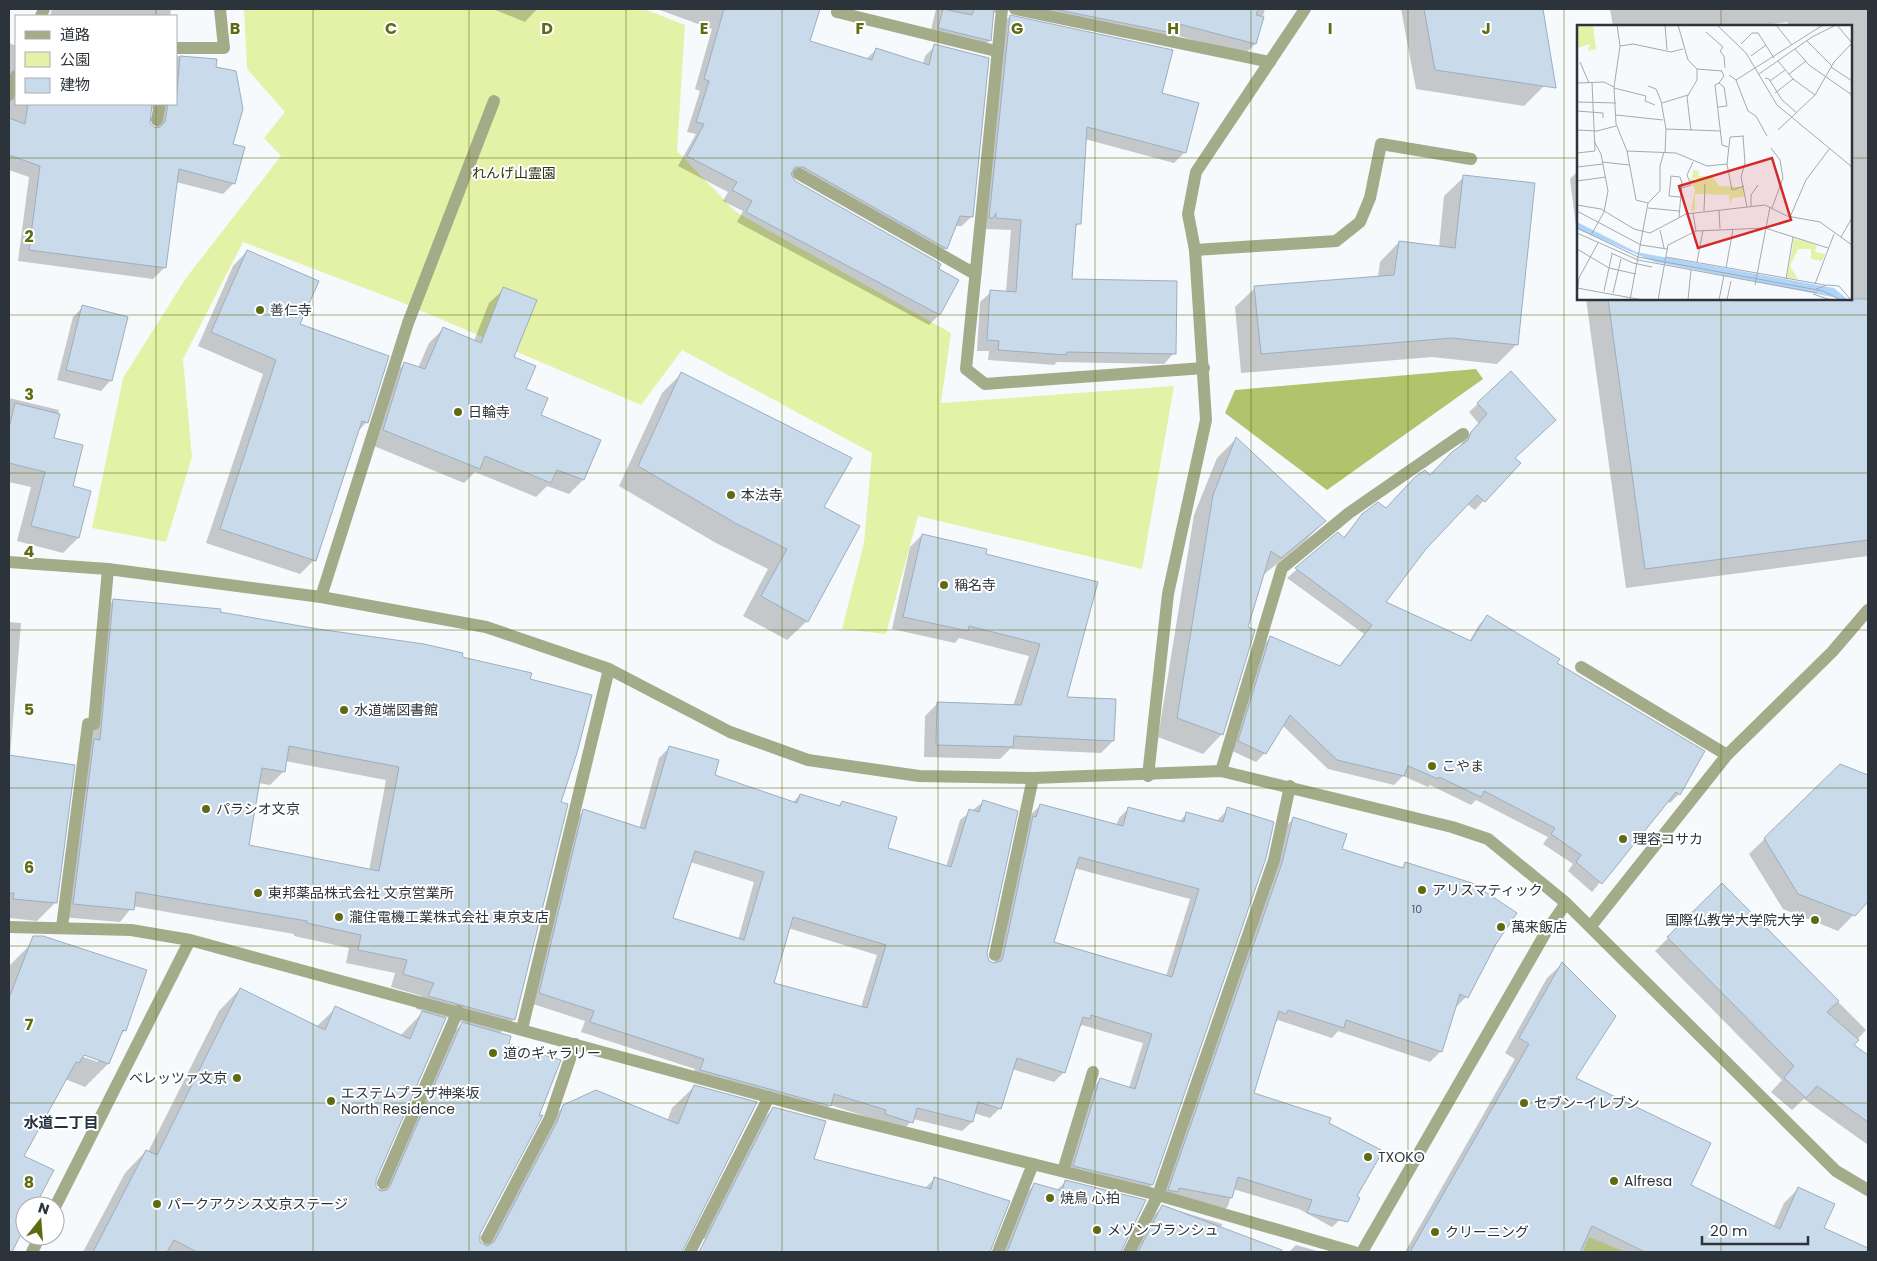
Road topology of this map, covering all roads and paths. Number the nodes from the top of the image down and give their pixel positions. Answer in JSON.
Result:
{"nodes":[{"id":1,"x":220,"y":9,"type":"edge"},
{"id":2,"x":837,"y":9,"type":"edge"},
{"id":3,"x":1002,"y":9,"type":"edge"},
{"id":4,"x":1015,"y":9,"type":"edge"},
{"id":5,"x":1305,"y":9,"type":"edge"},
{"id":6,"x":178,"y":48,"type":"edge"},
{"id":7,"x":996,"y":51,"type":"junction"},
{"id":8,"x":1270,"y":62,"type":"junction"},
{"id":9,"x":15,"y":79,"type":"edge"},
{"id":10,"x":9,"y":95,"type":"edge"},
{"id":11,"x":494,"y":101,"type":"dead end"},
{"id":12,"x":160,"y":105,"type":"edge"},
{"id":13,"x":157,"y":120,"type":"dead end"},
{"id":14,"x":1471,"y":159,"type":"dead end"},
{"id":15,"x":799,"y":174,"type":"dead end"},
{"id":16,"x":1195,"y":250,"type":"junction"},
{"id":17,"x":975,"y":274,"type":"junction"},
{"id":18,"x":1204,"y":368,"type":"junction"},
{"id":19,"x":1463,"y":434,"type":"dead end"},
{"id":20,"x":9,"y":562,"type":"edge"},
{"id":21,"x":108,"y":570,"type":"junction"},
{"id":22,"x":321,"y":597,"type":"junction"},
{"id":23,"x":1868,"y":610,"type":"edge"},
{"id":24,"x":1581,"y":667,"type":"dead end"},
{"id":25,"x":609,"y":669,"type":"junction"},
{"id":26,"x":1727,"y":755,"type":"junction"},
{"id":27,"x":1221,"y":771,"type":"junction"},
{"id":28,"x":1148,"y":776,"type":"junction"},
{"id":29,"x":1033,"y":778,"type":"junction"},
{"id":30,"x":1290,"y":786,"type":"junction"},
{"id":31,"x":1566,"y":903,"type":"junction"},
{"id":32,"x":1591,"y":926,"type":"junction"},
{"id":33,"x":9,"y":927,"type":"edge"},
{"id":34,"x":62,"y":927,"type":"junction"},
{"id":35,"x":190,"y":940,"type":"junction"},
{"id":36,"x":995,"y":955,"type":"dead end"},
{"id":37,"x":458,"y":1011,"type":"junction"},
{"id":38,"x":522,"y":1029,"type":"junction"},
{"id":39,"x":575,"y":1044,"type":"junction"},
{"id":40,"x":1093,"y":1072,"type":"dead end"},
{"id":41,"x":769,"y":1097,"type":"junction"},
{"id":42,"x":1032,"y":1164,"type":"junction"},
{"id":43,"x":1062,"y":1171,"type":"junction"},
{"id":44,"x":383,"y":1183,"type":"dead end"},
{"id":45,"x":1868,"y":1190,"type":"edge"},
{"id":46,"x":1158,"y":1195,"type":"junction"},
{"id":47,"x":61,"y":1196,"type":"edge"},
{"id":48,"x":486,"y":1238,"type":"dead end"},
{"id":49,"x":690,"y":1252,"type":"edge"},
{"id":50,"x":998,"y":1252,"type":"edge"},
{"id":51,"x":1129,"y":1252,"type":"edge"},
{"id":52,"x":1354,"y":1252,"type":"edge"},
{"id":53,"x":1362,"y":1252,"type":"edge"}],
"edges":[{"from":1,"to":6,"type":"street"},
{"from":2,"to":7,"type":"street"},
{"from":3,"to":7,"type":"street"},
{"from":4,"to":8,"type":"street"},
{"from":5,"to":8,"type":"street"},
{"from":7,"to":17,"type":"street"},
{"from":8,"to":16,"type":"street"},
{"from":9,"to":10,"type":"street"},
{"from":11,"to":22,"type":"street"},
{"from":12,"to":13,"type":"street"},
{"from":14,"to":16,"type":"street"},
{"from":15,"to":17,"type":"street"},
{"from":16,"to":18,"type":"street"},
{"from":17,"to":18,"type":"street"},
{"from":18,"to":28,"type":"street"},
{"from":19,"to":27,"type":"street"},
{"from":20,"to":21,"type":"street"},
{"from":21,"to":22,"type":"street"},
{"from":21,"to":34,"type":"street"},
{"from":22,"to":25,"type":"street"},
{"from":23,"to":26,"type":"street"},
{"from":24,"to":26,"type":"street"},
{"from":25,"to":29,"type":"street"},
{"from":25,"to":38,"type":"street"},
{"from":26,"to":32,"type":"street"},
{"from":27,"to":28,"type":"street"},
{"from":27,"to":30,"type":"street"},
{"from":28,"to":29,"type":"street"},
{"from":29,"to":36,"type":"street"},
{"from":30,"to":31,"type":"street"},
{"from":30,"to":46,"type":"street"},
{"from":31,"to":32,"type":"street"},
{"from":31,"to":53,"type":"street"},
{"from":32,"to":45,"type":"street"},
{"from":33,"to":34,"type":"street"},
{"from":34,"to":35,"type":"street"},
{"from":35,"to":37,"type":"street"},
{"from":35,"to":47,"type":"street"},
{"from":37,"to":38,"type":"street"},
{"from":37,"to":44,"type":"street"},
{"from":38,"to":39,"type":"street"},
{"from":39,"to":41,"type":"street"},
{"from":39,"to":48,"type":"street"},
{"from":40,"to":43,"type":"street"},
{"from":41,"to":42,"type":"street"},
{"from":41,"to":49,"type":"street"},
{"from":42,"to":43,"type":"street"},
{"from":42,"to":50,"type":"street"},
{"from":43,"to":46,"type":"street"},
{"from":46,"to":51,"type":"street"},
{"from":46,"to":52,"type":"street"}]}
